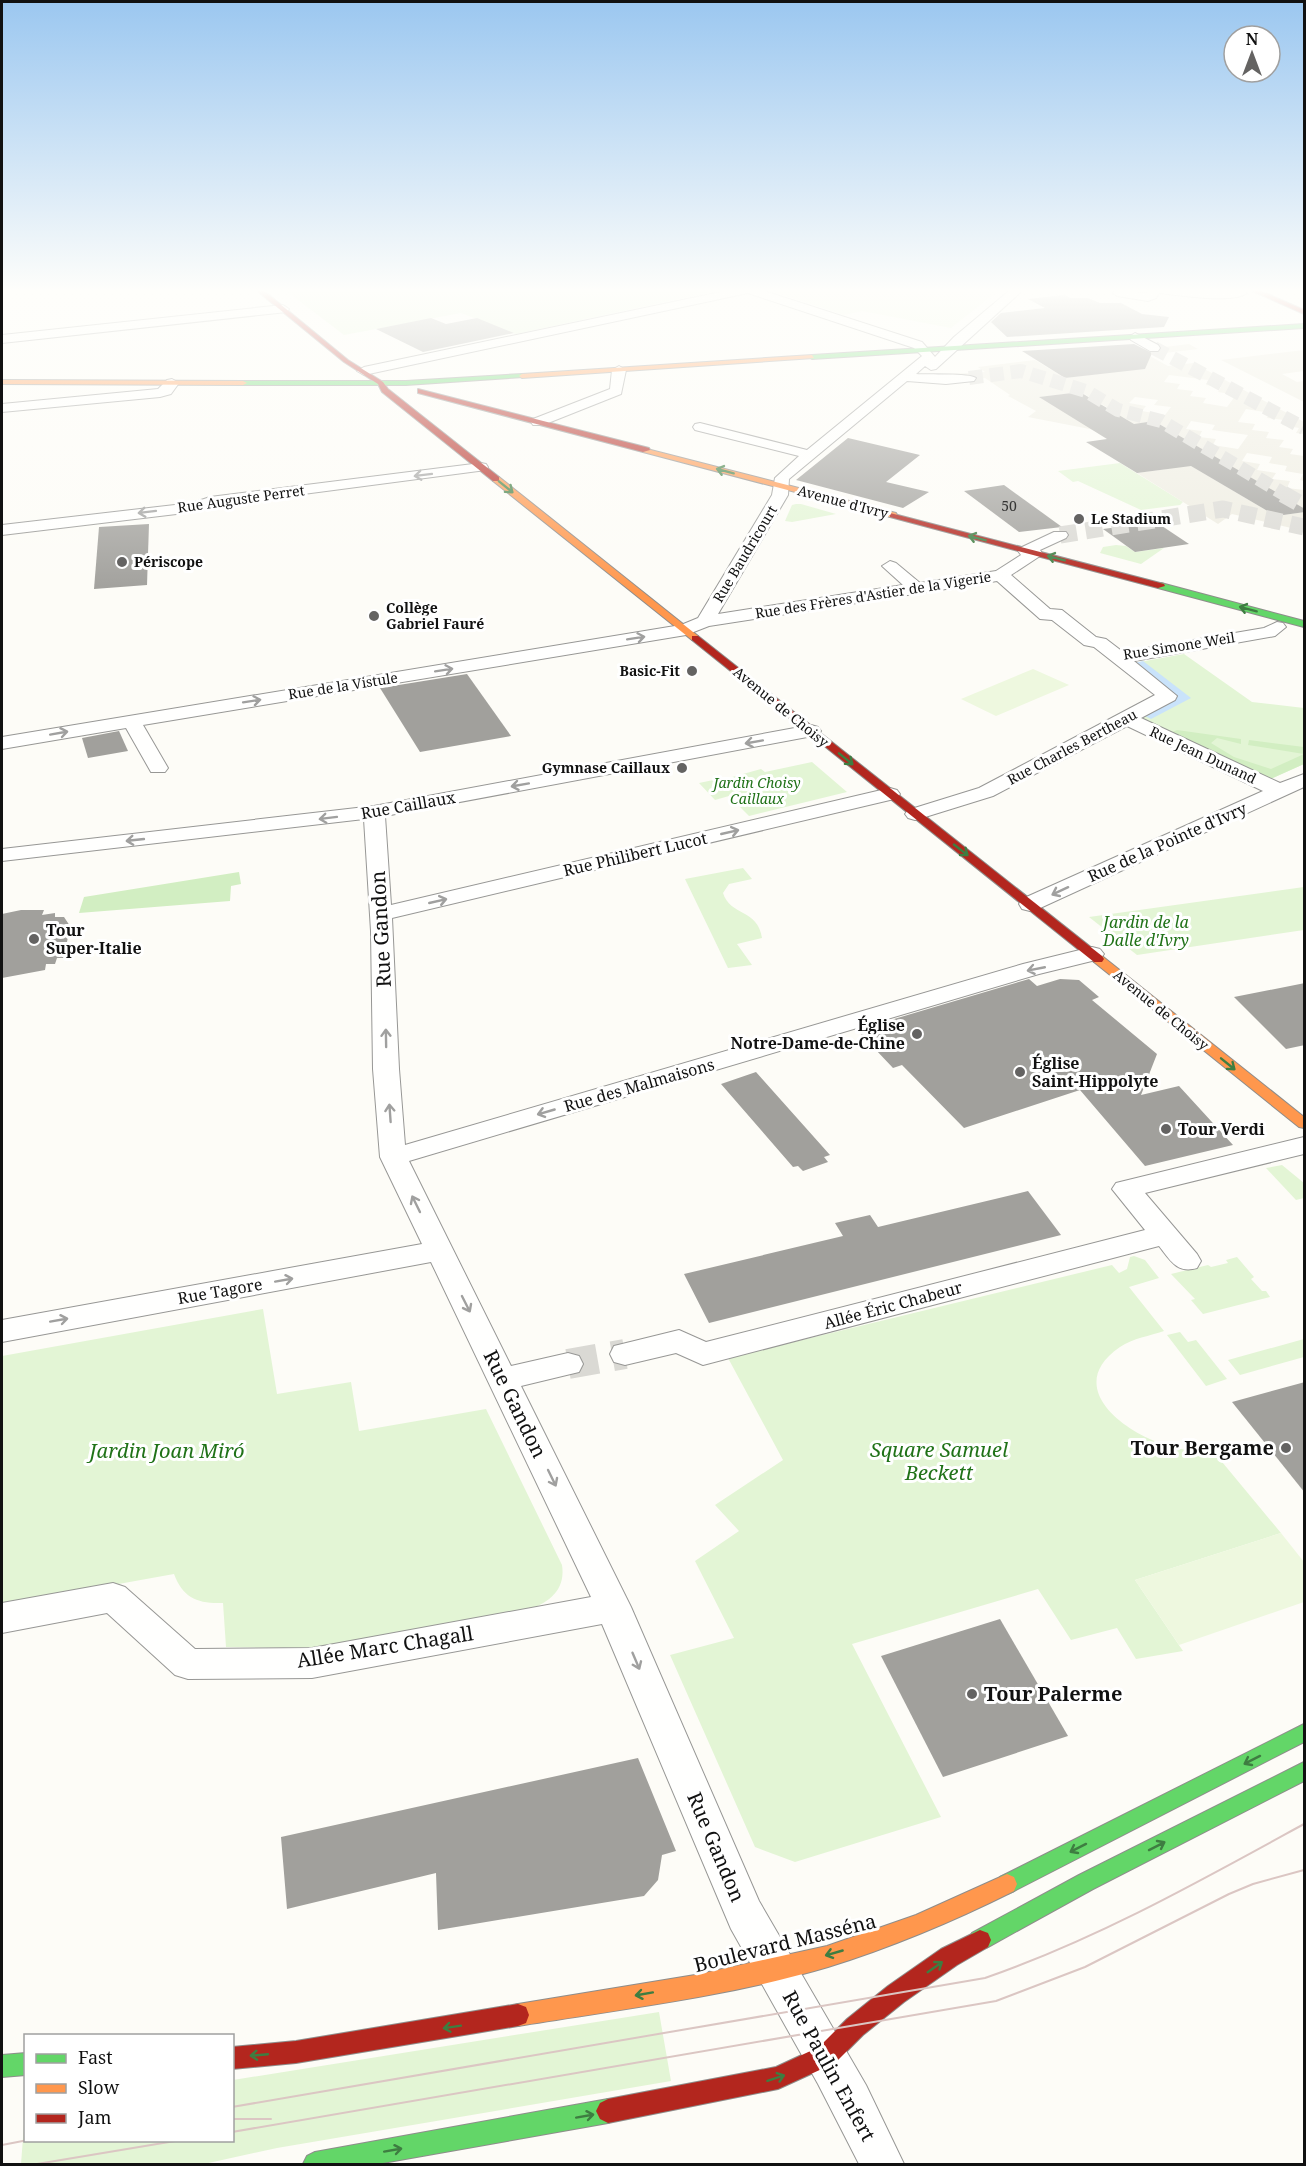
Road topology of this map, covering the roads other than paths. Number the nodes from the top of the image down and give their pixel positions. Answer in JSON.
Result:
{"nodes":[{"id":1,"x":164,"y":391,"type":"edge"},
{"id":2,"x":386,"y":391,"type":"edge"},
{"id":3,"x":414,"y":391,"type":"edge"},
{"id":4,"x":616,"y":391,"type":"edge"},
{"id":5,"x":891,"y":391,"type":"edge"},
{"id":6,"x":2,"y":408,"type":"edge"},
{"id":7,"x":538,"y":422,"type":"junction"},
{"id":8,"x":700,"y":427,"type":"dead end"},
{"id":9,"x":812,"y":454,"type":"junction"},
{"id":10,"x":481,"y":467,"type":"junction"},
{"id":11,"x":781,"y":486,"type":"junction"},
{"id":12,"x":2,"y":530,"type":"edge"},
{"id":13,"x":1060,"y":535,"type":"tunnel mouth"},
{"id":14,"x":1030,"y":552,"type":"junction"},
{"id":15,"x":890,"y":566,"type":"dead end"},
{"id":16,"x":1001,"y":575,"type":"junction"},
{"id":17,"x":916,"y":588,"type":"junction"},
{"id":18,"x":705,"y":621,"type":"junction"},
{"id":19,"x":1305,"y":624,"type":"edge"},
{"id":20,"x":1277,"y":627,"type":"dead end"},
{"id":21,"x":686,"y":630,"type":"junction"},
{"id":22,"x":1118,"y":658,"type":"junction"},
{"id":23,"x":1126,"y":718,"type":"junction"},
{"id":24,"x":131,"y":721,"type":"junction"},
{"id":25,"x":811,"y":731,"type":"junction"},
{"id":26,"x":2,"y":743,"type":"edge"},
{"id":27,"x":158,"y":768,"type":"dead end"},
{"id":28,"x":1305,"y":780,"type":"edge"},
{"id":29,"x":1280,"y":791,"type":"junction"},
{"id":30,"x":890,"y":794,"type":"junction"},
{"id":31,"x":374,"y":812,"type":"junction"},
{"id":32,"x":915,"y":814,"type":"junction"},
{"id":33,"x":2,"y":855,"type":"edge"},
{"id":34,"x":1030,"y":904,"type":"junction"},
{"id":35,"x":381,"y":914,"type":"junction"},
{"id":36,"x":1092,"y":954,"type":"junction"},
{"id":37,"x":1305,"y":1124,"type":"edge"},
{"id":38,"x":1305,"y":1146,"type":"edge"},
{"id":39,"x":393,"y":1158,"type":"junction"},
{"id":40,"x":1164,"y":1235,"type":"junction"},
{"id":41,"x":439,"y":1251,"type":"junction"},
{"id":42,"x":1187,"y":1262,"type":"dead end"},
{"id":43,"x":2,"y":1331,"type":"edge"},
{"id":44,"x":625,"y":1354,"type":"tunnel mouth"},
{"id":45,"x":567,"y":1364,"type":"tunnel mouth"},
{"id":46,"x":504,"y":1379,"type":"junction"},
{"id":47,"x":614,"y":1607,"type":"junction"},
{"id":48,"x":2,"y":1618,"type":"edge"},
{"id":49,"x":1305,"y":1733,"type":"edge"},
{"id":50,"x":1305,"y":1771,"type":"edge"},
{"id":51,"x":774,"y":1969,"type":"junction"},
{"id":52,"x":827,"y":2055,"type":"junction"},
{"id":53,"x":234,"y":2058,"type":"edge"},
{"id":54,"x":24,"y":2064,"type":"edge"},
{"id":55,"x":2,"y":2066,"type":"edge"},
{"id":56,"x":315,"y":2164,"type":"edge"},
{"id":57,"x":882,"y":2164,"type":"edge"}],
"edges":[{"from":1,"to":6,"type":"street"},
{"from":2,"to":10,"type":"main road","name":"Avenue de Choisy"},
{"from":3,"to":7,"type":"main road","name":"Avenue d'Ivry"},
{"from":4,"to":7,"type":"street"},
{"from":5,"to":9,"type":"street","name":"Rue Baudricourt"},
{"from":11,"to":7,"type":"main road","name":"Avenue d'Ivry","one_way":true},
{"from":8,"to":9,"type":"street"},
{"from":9,"to":11,"type":"street","name":"Rue Baudricourt"},
{"from":10,"to":12,"type":"street","name":"Rue Auguste Perret","one_way":true},
{"from":10,"to":21,"type":"main road","name":"Avenue de Choisy","one_way":true},
{"from":14,"to":11,"type":"main road","name":"Avenue d'Ivry","one_way":true},
{"from":11,"to":18,"type":"street","name":"Rue Baudricourt"},
{"from":13,"to":14,"type":"street","name":"Rue des Frères d'Astier de la Vigerie"},
{"from":14,"to":16,"type":"street","name":"Rue des Frères d'Astier de la Vigerie"},
{"from":19,"to":14,"type":"main road","name":"Avenue d'Ivry","one_way":true},
{"from":15,"to":17,"type":"street"},
{"from":16,"to":17,"type":"street","name":"Rue des Frères d'Astier de la Vigerie"},
{"from":16,"to":22,"type":"street","name":"Rue Simone Weil"},
{"from":17,"to":18,"type":"street","name":"Rue des Frères d'Astier de la Vigerie"},
{"from":18,"to":21,"type":"street","name":"Rue Baudricourt"},
{"from":20,"to":22,"type":"street","name":"Rue Simone Weil"},
{"from":24,"to":21,"type":"street","name":"Rue de la Vistule","one_way":true},
{"from":21,"to":25,"type":"main road","name":"Avenue de Choisy"},
{"from":22,"to":23,"type":"street","name":"Rue Charles Bertheau"},
{"from":23,"to":29,"type":"street","name":"Rue Jean Dunand"},
{"from":23,"to":32,"type":"street","name":"Rue Charles Bertheau"},
{"from":26,"to":24,"type":"street","name":"Rue de la Vistule","one_way":true},
{"from":24,"to":27,"type":"street"},
{"from":25,"to":30,"type":"main road","name":"Avenue de Choisy","one_way":true},
{"from":25,"to":31,"type":"street","name":"Rue Caillaux","one_way":true},
{"from":28,"to":29,"type":"street","name":"Rue de la Pointe d'Ivry"},
{"from":29,"to":34,"type":"street","name":"Rue de la Pointe d'Ivry","one_way":true},
{"from":30,"to":32,"type":"main road","name":"Avenue de Choisy"},
{"from":35,"to":30,"type":"street","name":"Rue Philibert Lucot","one_way":true},
{"from":31,"to":33,"type":"street","name":"Rue Caillaux","one_way":true},
{"from":31,"to":35,"type":"street","name":"Rue Gandon"},
{"from":32,"to":34,"type":"main road","name":"Avenue de Choisy","one_way":true},
{"from":34,"to":36,"type":"main road","name":"Avenue de Choisy"},
{"from":39,"to":35,"type":"street","name":"Rue Gandon","one_way":true},
{"from":36,"to":37,"type":"main road","name":"Avenue de Choisy","one_way":true},
{"from":36,"to":39,"type":"street","name":"Rue des Malmaisons","one_way":true},
{"from":38,"to":40,"type":"street"},
{"from":41,"to":39,"type":"street","name":"Rue Gandon","one_way":true},
{"from":40,"to":42,"type":"street"},
{"from":40,"to":44,"type":"street","name":"Allée Éric Chabeur"},
{"from":43,"to":41,"type":"street","name":"Rue Tagore","one_way":true},
{"from":41,"to":46,"type":"street","name":"Rue Gandon","one_way":true},
{"from":45,"to":46,"type":"street"},
{"from":46,"to":47,"type":"street","name":"Rue Gandon","one_way":true},
{"from":47,"to":48,"type":"street","name":"Allée Marc Chagall"},
{"from":47,"to":51,"type":"street","name":"Rue Gandon","one_way":true},
{"from":49,"to":51,"type":"main road","name":"Boulevard Masséna","one_way":true},
{"from":52,"to":50,"type":"main road","one_way":true},
{"from":51,"to":52,"type":"street","name":"Rue Paulin Enfert"},
{"from":51,"to":53,"type":"main road","name":"Boulevard Masséna","one_way":true},
{"from":56,"to":52,"type":"main road","one_way":true},
{"from":52,"to":57,"type":"street","name":"Rue Paulin Enfert"},
{"from":54,"to":55,"type":"main road"}]}
